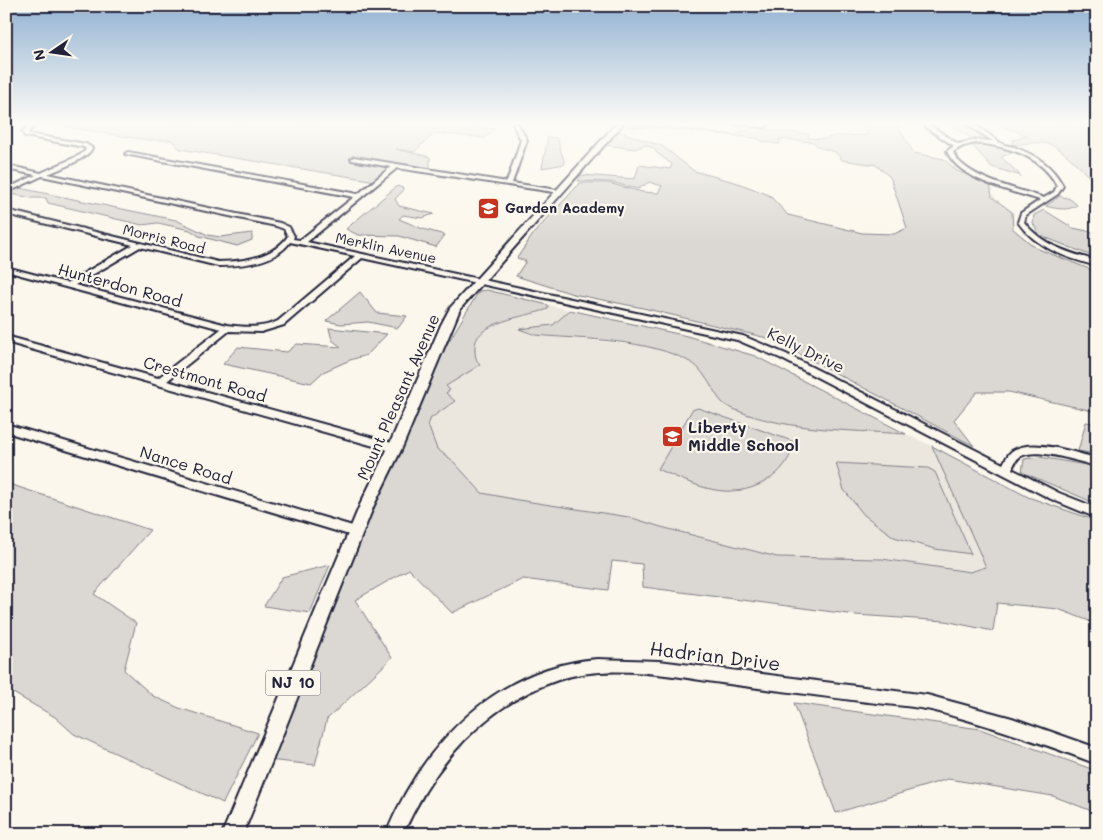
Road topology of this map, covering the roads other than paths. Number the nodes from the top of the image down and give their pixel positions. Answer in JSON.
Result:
{"nodes":[{"id":1,"x":66,"y":163,"type":"edge"},
{"id":2,"x":179,"y":163,"type":"edge"},
{"id":3,"x":379,"y":163,"type":"edge"},
{"id":4,"x":517,"y":163,"type":"edge"},
{"id":5,"x":584,"y":163,"type":"edge"},
{"id":6,"x":958,"y":163,"type":"edge"},
{"id":7,"x":1042,"y":163,"type":"edge"},
{"id":8,"x":396,"y":166,"type":"junction"},
{"id":9,"x":6,"y":167,"type":"edge"},
{"id":10,"x":42,"y":174,"type":"junction"},
{"id":11,"x":510,"y":184,"type":"junction"},
{"id":12,"x":6,"y":191,"type":"edge"},
{"id":13,"x":558,"y":192,"type":"junction"},
{"id":14,"x":360,"y":196,"type":"junction"},
{"id":15,"x":1045,"y":200,"type":"junction"},
{"id":16,"x":6,"y":212,"type":"edge"},
{"id":17,"x":289,"y":240,"type":"junction"},
{"id":18,"x":301,"y":243,"type":"junction"},
{"id":19,"x":138,"y":245,"type":"junction"},
{"id":20,"x":361,"y":255,"type":"junction"},
{"id":21,"x":1097,"y":264,"type":"edge"},
{"id":22,"x":6,"y":269,"type":"edge"},
{"id":23,"x":478,"y":280,"type":"junction"},
{"id":24,"x":66,"y":286,"type":"junction"},
{"id":25,"x":227,"y":328,"type":"junction"},
{"id":26,"x":6,"y":339,"type":"edge"},
{"id":27,"x":160,"y":382,"type":"junction"},
{"id":28,"x":6,"y":428,"type":"edge"},
{"id":29,"x":395,"y":448,"type":"junction"},
{"id":30,"x":1097,"y":462,"type":"edge"},
{"id":31,"x":1004,"y":470,"type":"junction"},
{"id":32,"x":1097,"y":513,"type":"edge"},
{"id":33,"x":356,"y":532,"type":"junction"},
{"id":34,"x":1097,"y":756,"type":"edge"},
{"id":35,"x":232,"y":834,"type":"edge"},
{"id":36,"x":394,"y":834,"type":"edge"}],
"edges":[{"from":1,"to":10,"type":"street"},
{"from":2,"to":14,"type":"street"},
{"from":3,"to":8,"type":"street"},
{"from":4,"to":11,"type":"street"},
{"from":5,"to":13,"type":"main road","name":"Mount Pleasant Avenue","number":"NJ 10"},
{"from":6,"to":15,"type":"street"},
{"from":7,"to":15,"type":"street"},
{"from":8,"to":11,"type":"street"},
{"from":8,"to":14,"type":"street"},
{"from":9,"to":10,"type":"street"},
{"from":10,"to":12,"type":"street"},
{"from":10,"to":17,"type":"street"},
{"from":11,"to":13,"type":"street"},
{"from":13,"to":23,"type":"main road","name":"Mount Pleasant Avenue","number":"NJ 10"},
{"from":14,"to":18,"type":"street"},
{"from":15,"to":21,"type":"street"},
{"from":16,"to":19,"type":"street","name":"Morris Road"},
{"from":17,"to":18,"type":"street","name":"Merklin Avenue"},
{"from":17,"to":19,"type":"street","name":"Morris Road"},
{"from":18,"to":20,"type":"street","name":"Merklin Avenue"},
{"from":19,"to":24,"type":"street"},
{"from":20,"to":23,"type":"street","name":"Merklin Avenue"},
{"from":20,"to":25,"type":"street","name":"Hunterdon Road"},
{"from":22,"to":24,"type":"street","name":"Hunterdon Road"},
{"from":23,"to":29,"type":"main road","name":"Mount Pleasant Avenue","number":"NJ 10"},
{"from":23,"to":31,"type":"street","name":"Kelly Drive"},
{"from":24,"to":25,"type":"street","name":"Hunterdon Road"},
{"from":25,"to":27,"type":"street"},
{"from":26,"to":27,"type":"street","name":"Crestmont Road"},
{"from":27,"to":29,"type":"street","name":"Crestmont Road"},
{"from":28,"to":33,"type":"street","name":"Nance Road"},
{"from":29,"to":33,"type":"main road","name":"Mount Pleasant Avenue","number":"NJ 10"},
{"from":30,"to":31,"type":"street"},
{"from":31,"to":32,"type":"street","name":"Kelly Drive"},
{"from":33,"to":35,"type":"main road","number":"NJ 10"},
{"from":34,"to":36,"type":"street","name":"Hadrian Drive"}]}
